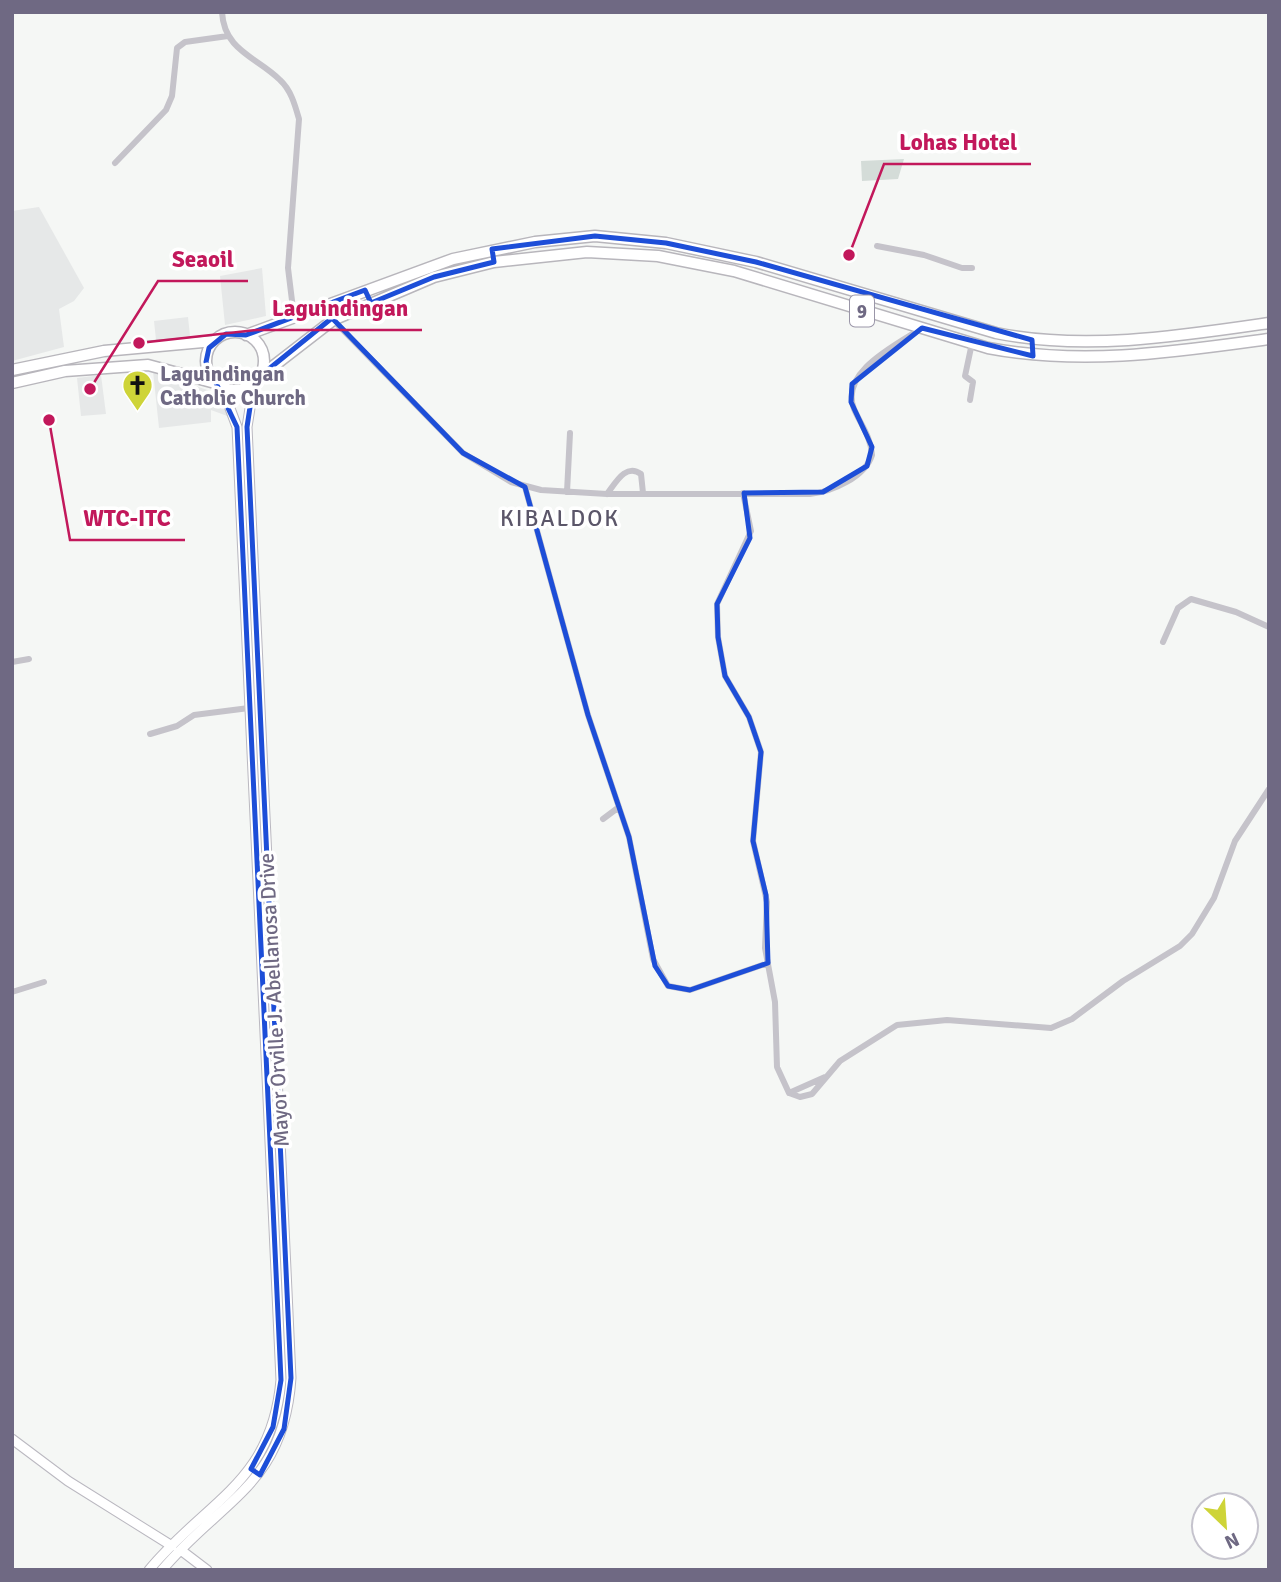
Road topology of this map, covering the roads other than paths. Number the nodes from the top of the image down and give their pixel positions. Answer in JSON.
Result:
{"nodes":[{"id":1,"x":222,"y":12,"type":"edge"},
{"id":2,"x":228,"y":36,"type":"junction"},
{"id":3,"x":115,"y":163,"type":"dead end"},
{"id":4,"x":877,"y":246,"type":"dead end"},
{"id":5,"x":492,"y":249,"type":"junction"},
{"id":6,"x":494,"y":262,"type":"junction"},
{"id":7,"x":972,"y":268,"type":"dead end"},
{"id":8,"x":365,"y":290,"type":"junction"},
{"id":9,"x":371,"y":303,"type":"junction"},
{"id":10,"x":294,"y":318,"type":"junction"},
{"id":11,"x":333,"y":320,"type":"junction"},
{"id":12,"x":1269,"y":323,"type":"edge"},
{"id":13,"x":922,"y":328,"type":"junction"},
{"id":14,"x":246,"y":335,"type":"junction"},
{"id":15,"x":1269,"y":339,"type":"edge"},
{"id":16,"x":1032,"y":340,"type":"junction"},
{"id":17,"x":214,"y":341,"type":"junction"},
{"id":18,"x":972,"y":343,"type":"junction"},
{"id":19,"x":1033,"y":356,"type":"junction"},
{"id":20,"x":12,"y":370,"type":"edge"},
{"id":21,"x":256,"y":380,"type":"junction"},
{"id":22,"x":12,"y":383,"type":"edge"},
{"id":23,"x":219,"y":385,"type":"junction"},
{"id":24,"x":970,"y":400,"type":"dead end"},
{"id":25,"x":570,"y":433,"type":"dead end"},
{"id":26,"x":525,"y":487,"type":"junction"},
{"id":27,"x":567,"y":492,"type":"junction"},
{"id":28,"x":643,"y":493,"type":"junction"},
{"id":29,"x":743,"y":493,"type":"junction"},
{"id":30,"x":607,"y":494,"type":"junction"},
{"id":31,"x":1269,"y":626,"type":"edge"},
{"id":32,"x":1163,"y":642,"type":"dead end"},
{"id":33,"x":29,"y":659,"type":"dead end"},
{"id":34,"x":12,"y":663,"type":"edge"},
{"id":35,"x":249,"y":708,"type":"junction"},
{"id":36,"x":150,"y":734,"type":"dead end"},
{"id":37,"x":1269,"y":789,"type":"edge"},
{"id":38,"x":619,"y":807,"type":"junction"},
{"id":39,"x":603,"y":819,"type":"dead end"},
{"id":40,"x":768,"y":963,"type":"junction"},
{"id":41,"x":44,"y":982,"type":"dead end"},
{"id":42,"x":12,"y":992,"type":"edge"},
{"id":43,"x":12,"y":1439,"type":"edge"},
{"id":44,"x":255,"y":1472,"type":"junction"},
{"id":45,"x":172,"y":1546,"type":"junction"},
{"id":46,"x":182,"y":1551,"type":"junction"},
{"id":47,"x":149,"y":1570,"type":"edge"},
{"id":48,"x":162,"y":1570,"type":"edge"},
{"id":49,"x":207,"y":1570,"type":"edge"}],
"edges":[{"from":1,"to":2,"type":"street"},
{"from":2,"to":3,"type":"street"},
{"from":2,"to":10,"type":"street"},
{"from":4,"to":7,"type":"street"},
{"from":5,"to":6,"type":"highway"},
{"from":5,"to":8,"type":"highway","number":"9"},
{"from":5,"to":16,"type":"highway","number":"9"},
{"from":6,"to":9,"type":"highway","number":"9"},
{"from":6,"to":13,"type":"highway","number":"9"},
{"from":8,"to":9,"type":"highway"},
{"from":8,"to":10,"type":"highway","number":"9"},
{"from":9,"to":11,"type":"highway","number":"9"},
{"from":10,"to":14,"type":"highway","number":"9"},
{"from":11,"to":21,"type":"highway","number":"9"},
{"from":11,"to":26,"type":"street"},
{"from":12,"to":16,"type":"highway","number":"9"},
{"from":13,"to":18,"type":"highway","number":"9"},
{"from":13,"to":29,"type":"street"},
{"from":14,"to":17,"type":"highway","number":"9"},
{"from":14,"to":21,"type":"highway"},
{"from":15,"to":19,"type":"highway","number":"9"},
{"from":16,"to":19,"type":"highway"},
{"from":17,"to":20,"type":"highway","number":"9"},
{"from":17,"to":23,"type":"highway"},
{"from":18,"to":19,"type":"highway","number":"9"},
{"from":18,"to":24,"type":"street"},
{"from":21,"to":23,"type":"highway"},
{"from":21,"to":44,"type":"main road","name":"Mayor Orville J. Abellanosa Drive"},
{"from":22,"to":23,"type":"highway"},
{"from":23,"to":35,"type":"main road","name":"Mayor Orville J. Abellanosa Drive"},
{"from":25,"to":27,"type":"street"},
{"from":26,"to":27,"type":"street"},
{"from":26,"to":38,"type":"street"},
{"from":27,"to":30,"type":"street"},
{"from":28,"to":29,"type":"street"},
{"from":28,"to":30,"type":"street"},
{"from":28,"to":30,"type":"street"},
{"from":29,"to":40,"type":"street"},
{"from":31,"to":32,"type":"street"},
{"from":33,"to":34,"type":"street"},
{"from":35,"to":36,"type":"street"},
{"from":35,"to":44,"type":"main road","name":"Mayor Orville J. Abellanosa Drive"},
{"from":37,"to":40,"type":"street"},
{"from":38,"to":39,"type":"street"},
{"from":38,"to":40,"type":"street"},
{"from":41,"to":42,"type":"street"},
{"from":43,"to":45,"type":"main road"},
{"from":44,"to":45,"type":"main road","name":"Mayor Orville J. Abellanosa Drive"},
{"from":44,"to":46,"type":"main road","name":"Mayor Orville J. Abellanosa Drive"},
{"from":45,"to":47,"type":"main road","name":"Mayor Orville J. Abellanosa Drive"},
{"from":46,"to":48,"type":"main road","name":"Mayor Orville J. Abellanosa Drive"},
{"from":46,"to":49,"type":"main road"}]}
